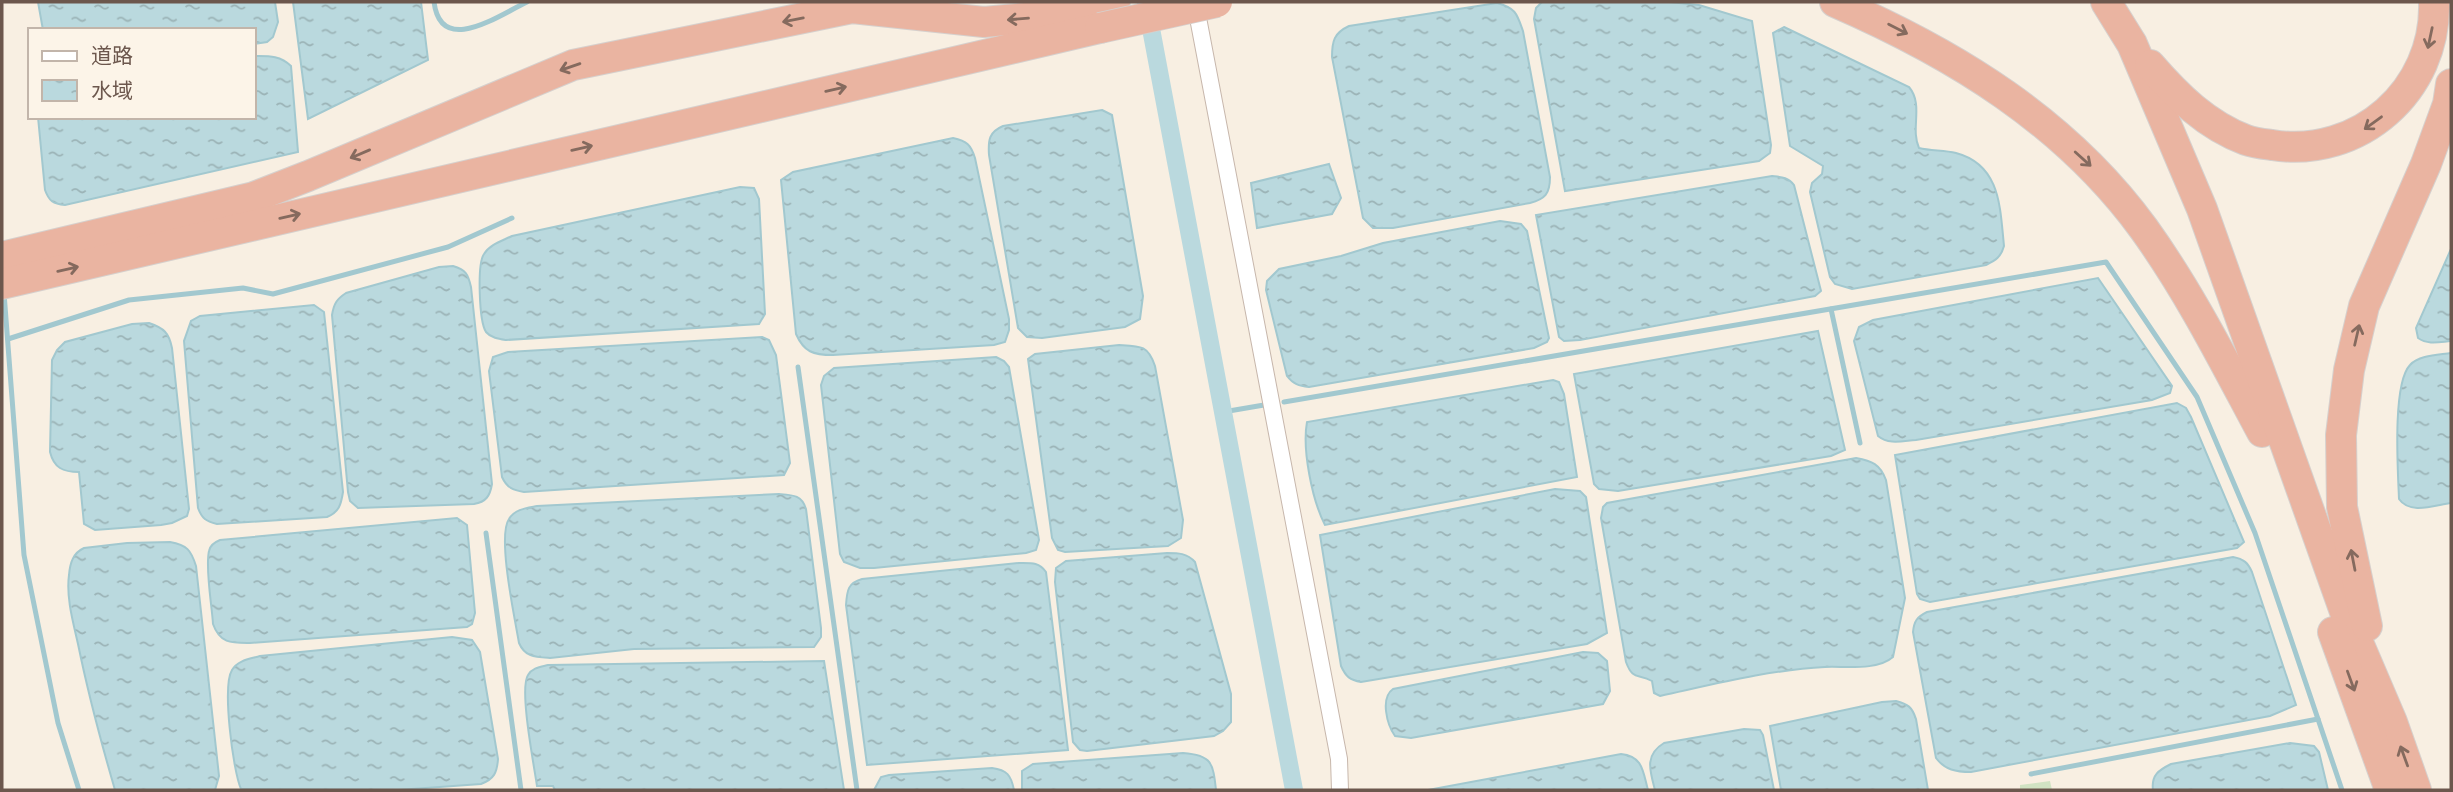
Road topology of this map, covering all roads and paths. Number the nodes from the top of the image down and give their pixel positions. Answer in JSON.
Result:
{"nodes":[{"id":1,"x":1115,"y":2,"type":"edge"},
{"id":2,"x":1195,"y":2,"type":"edge"},
{"id":3,"x":1217,"y":2,"type":"edge"},
{"id":4,"x":1835,"y":2,"type":"edge"},
{"id":5,"x":2094,"y":2,"type":"edge"},
{"id":6,"x":2106,"y":2,"type":"edge"},
{"id":7,"x":2434,"y":2,"type":"edge"},
{"id":8,"x":1093,"y":18,"type":"junction"},
{"id":9,"x":2132,"y":44,"type":"junction"},
{"id":10,"x":2451,"y":84,"type":"edge"},
{"id":11,"x":2197,"y":212,"type":"junction"},
{"id":12,"x":2,"y":257,"type":"edge"},
{"id":13,"x":2,"y":284,"type":"edge"},
{"id":14,"x":2262,"y":432,"type":"junction"},
{"id":15,"x":2392,"y":722,"type":"junction"},
{"id":16,"x":1340,"y":790,"type":"edge"},
{"id":17,"x":2390,"y":790,"type":"edge"},
{"id":18,"x":2416,"y":790,"type":"edge"}],
"edges":[{"from":1,"to":8,"type":"highway"},
{"from":2,"to":16,"type":"street"},
{"from":3,"to":8,"type":"highway","bridge":true},
{"from":4,"to":14,"type":"highway","one_way":true},
{"from":5,"to":11,"type":"highway"},
{"from":6,"to":9,"type":"highway"},
{"from":7,"to":9,"type":"highway","one_way":true},
{"from":8,"to":12,"type":"highway","one_way":true},
{"from":13,"to":8,"type":"highway","one_way":true},
{"from":9,"to":11,"type":"highway"},
{"from":15,"to":10,"type":"highway","one_way":true},
{"from":11,"to":14,"type":"highway"},
{"from":11,"to":15,"type":"highway"},
{"from":14,"to":17,"type":"highway","one_way":true},
{"from":18,"to":15,"type":"highway","one_way":true}]}
